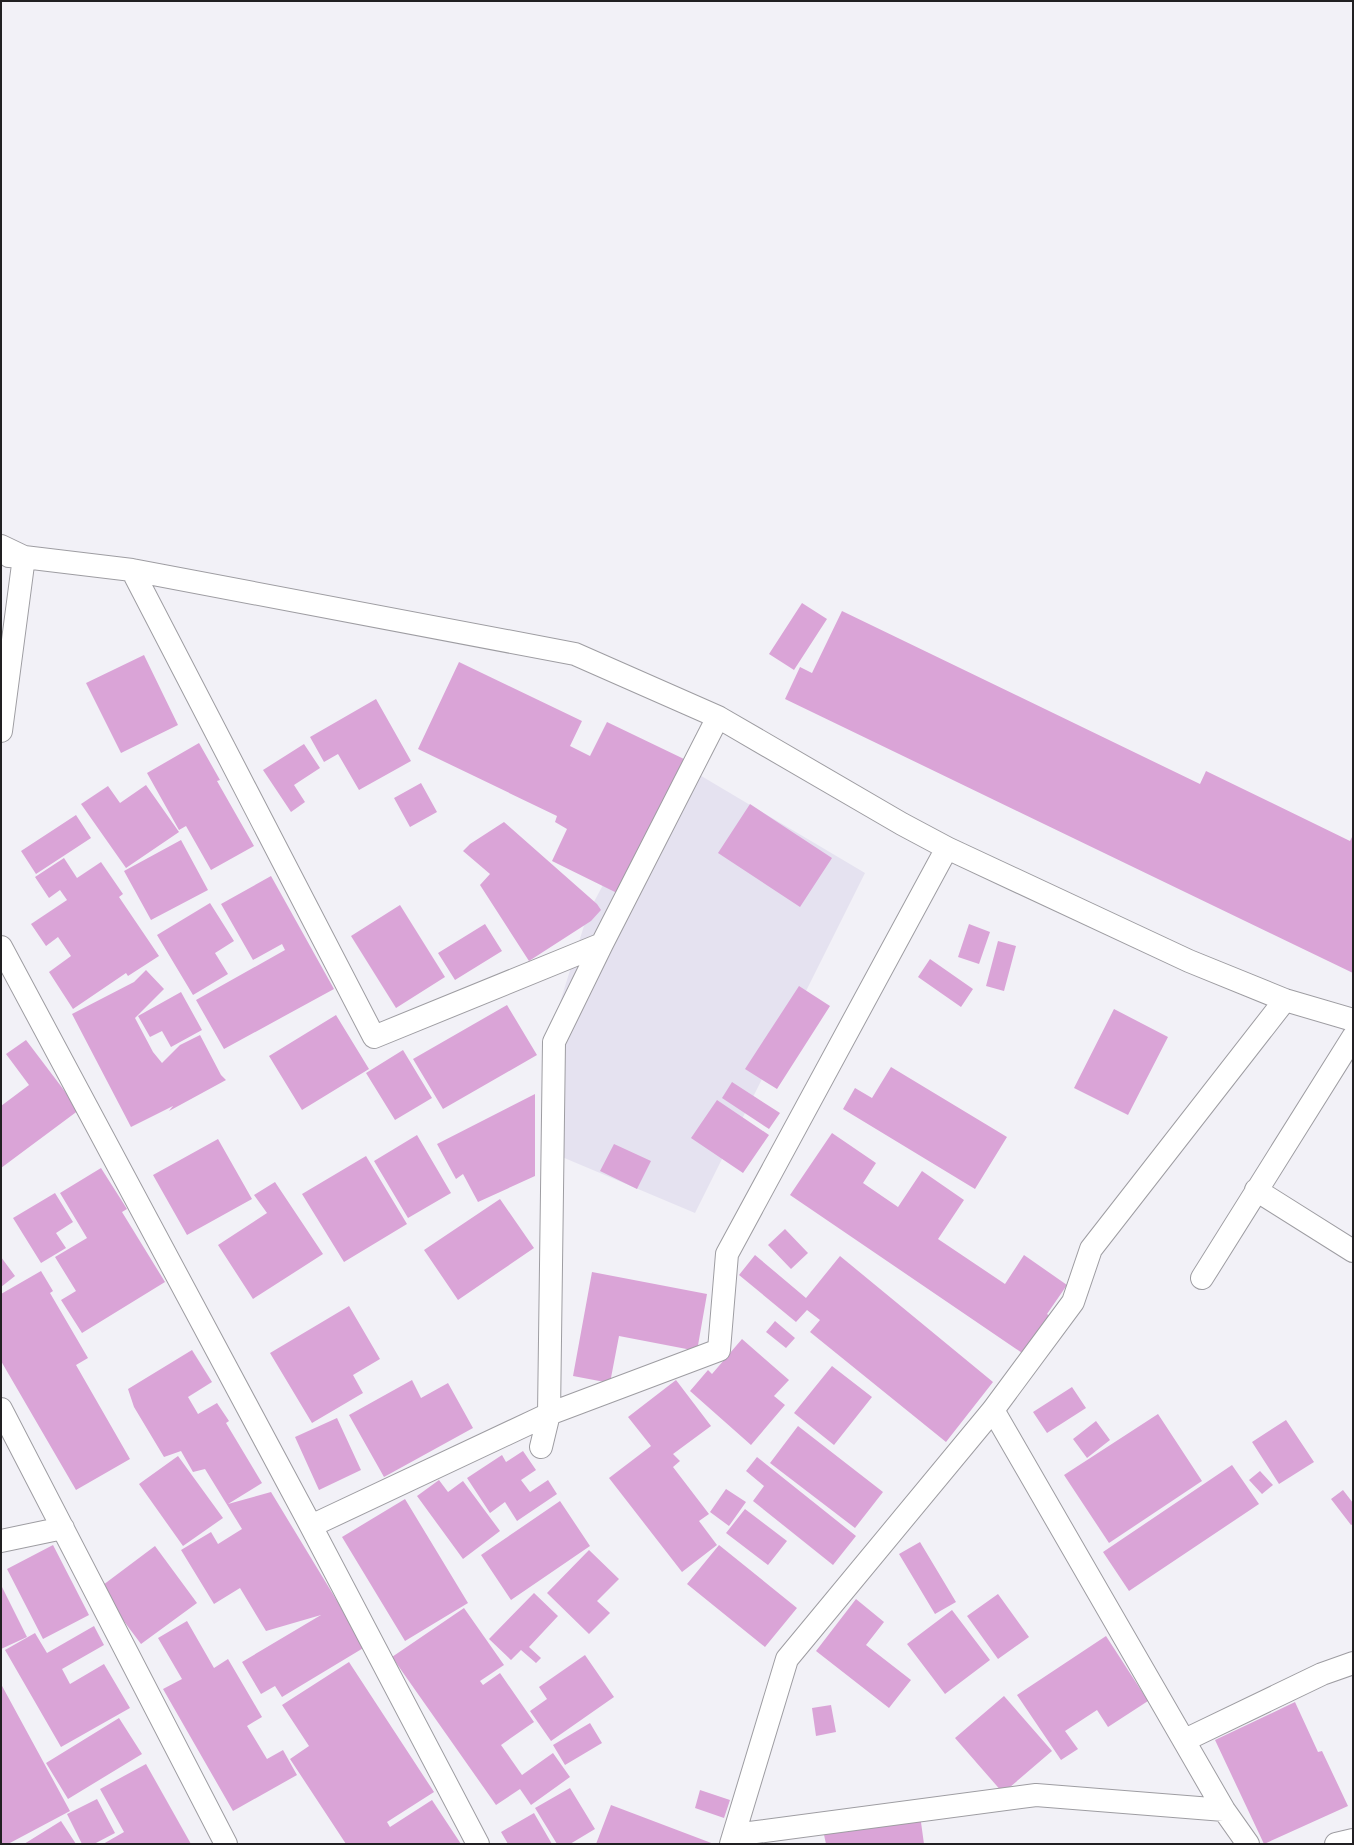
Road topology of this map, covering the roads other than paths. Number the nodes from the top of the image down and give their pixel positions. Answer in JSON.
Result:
{"nodes":[{"id":1,"x":1,"y":546,"type":"edge"},
{"id":2,"x":1,"y":555,"type":"edge"},
{"id":3,"x":24,"y":557,"type":"junction"},
{"id":4,"x":132,"y":570,"type":"junction"},
{"id":5,"x":718,"y":717,"type":"junction"},
{"id":6,"x":1,"y":731,"type":"edge"},
{"id":7,"x":947,"y":848,"type":"junction"},
{"id":8,"x":602,"y":944,"type":"junction"},
{"id":9,"x":1,"y":947,"type":"edge"},
{"id":10,"x":1285,"y":1000,"type":"junction"},
{"id":11,"x":1353,"y":1020,"type":"edge"},
{"id":12,"x":1353,"y":1036,"type":"edge"},
{"id":13,"x":1256,"y":1190,"type":"junction"},
{"id":14,"x":1353,"y":1251,"type":"edge"},
{"id":15,"x":1202,"y":1278,"type":"dead end"},
{"id":16,"x":1,"y":1409,"type":"edge"},
{"id":17,"x":993,"y":1410,"type":"junction"},
{"id":18,"x":549,"y":1414,"type":"junction"},
{"id":19,"x":541,"y":1447,"type":"dead end"},
{"id":20,"x":312,"y":1526,"type":"junction"},
{"id":21,"x":63,"y":1528,"type":"junction"},
{"id":22,"x":1,"y":1541,"type":"edge"},
{"id":23,"x":1353,"y":1663,"type":"edge"},
{"id":24,"x":1184,"y":1740,"type":"junction"},
{"id":25,"x":1224,"y":1810,"type":"junction"},
{"id":26,"x":732,"y":1839,"type":"edge"},
{"id":27,"x":1353,"y":1840,"type":"edge"},
{"id":28,"x":226,"y":1844,"type":"edge"},
{"id":29,"x":478,"y":1844,"type":"edge"},
{"id":30,"x":1248,"y":1844,"type":"edge"},
{"id":31,"x":1336,"y":1844,"type":"edge"}],
"edges":[{"from":1,"to":3,"type":"street"},
{"from":2,"to":3,"type":"street"},
{"from":3,"to":4,"type":"street"},
{"from":3,"to":6,"type":"street"},
{"from":4,"to":5,"type":"street"},
{"from":4,"to":8,"type":"street"},
{"from":5,"to":7,"type":"street"},
{"from":5,"to":8,"type":"street"},
{"from":7,"to":10,"type":"street"},
{"from":7,"to":18,"type":"street"},
{"from":8,"to":18,"type":"street"},
{"from":9,"to":20,"type":"street"},
{"from":10,"to":11,"type":"street"},
{"from":10,"to":17,"type":"street"},
{"from":12,"to":13,"type":"street"},
{"from":13,"to":14,"type":"street"},
{"from":13,"to":15,"type":"street"},
{"from":16,"to":21,"type":"street"},
{"from":17,"to":24,"type":"street"},
{"from":17,"to":26,"type":"street"},
{"from":18,"to":19,"type":"street"},
{"from":18,"to":20,"type":"street"},
{"from":20,"to":29,"type":"street"},
{"from":21,"to":22,"type":"street"},
{"from":21,"to":28,"type":"street"},
{"from":23,"to":24,"type":"street"},
{"from":24,"to":25,"type":"street"},
{"from":25,"to":26,"type":"street"},
{"from":25,"to":30,"type":"street"},
{"from":27,"to":31,"type":"street"}]}
